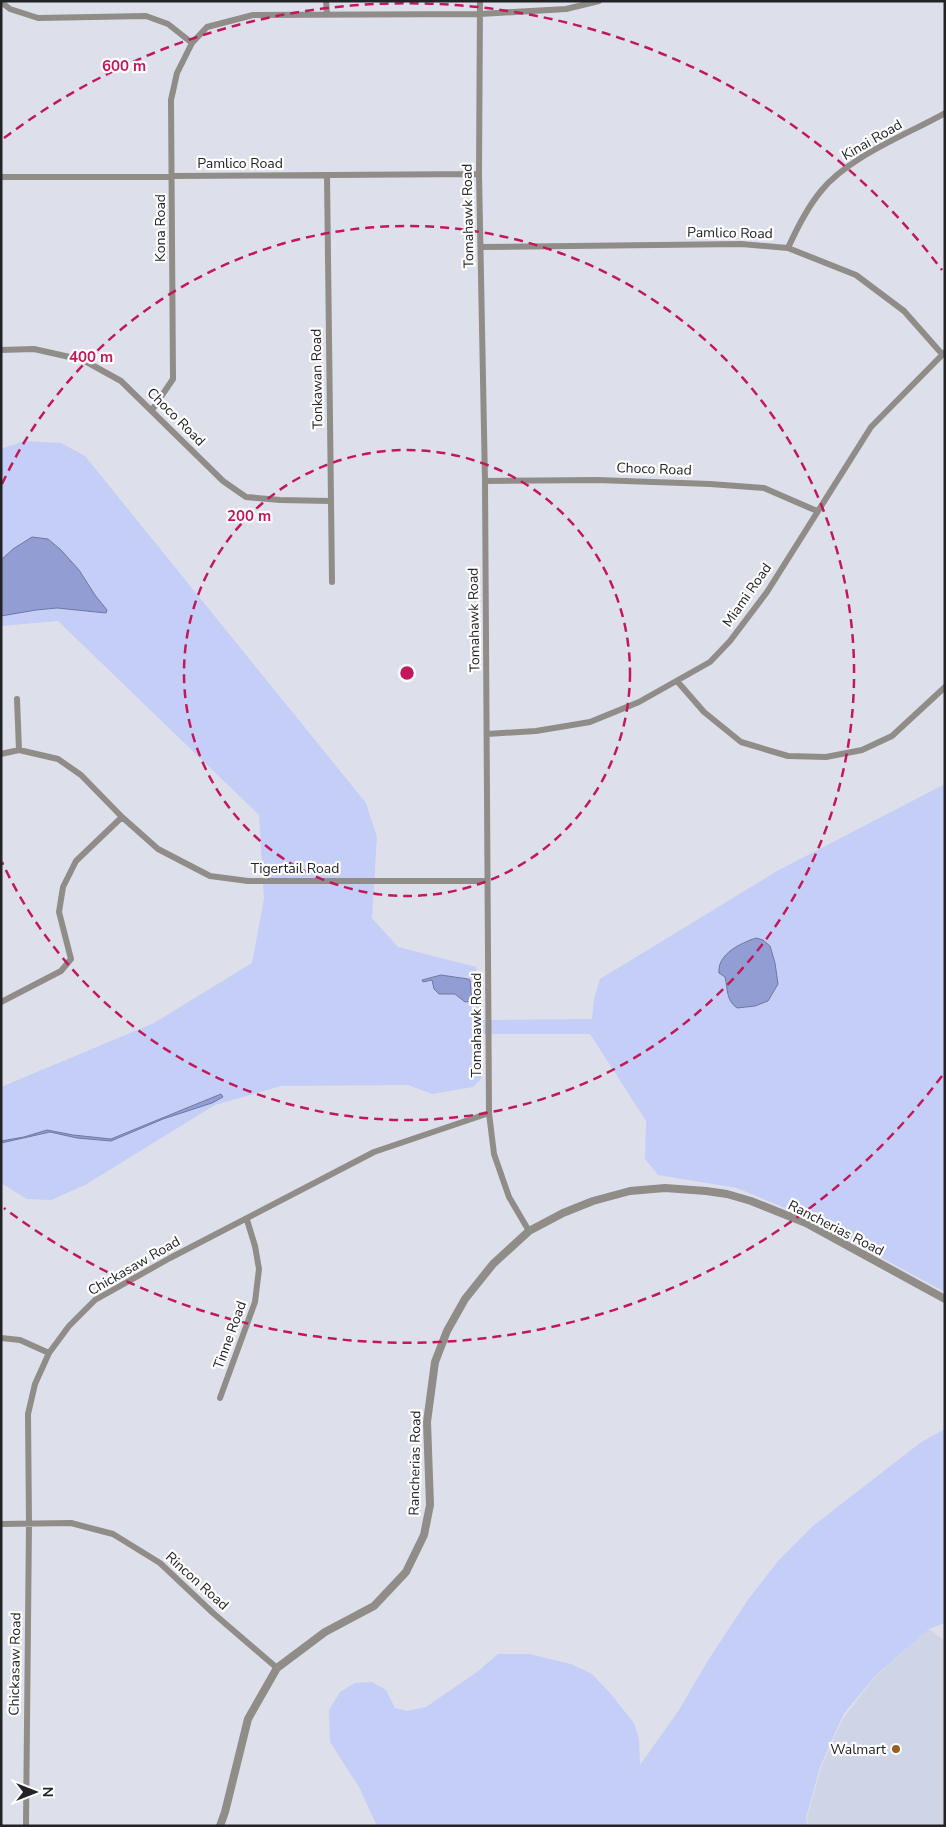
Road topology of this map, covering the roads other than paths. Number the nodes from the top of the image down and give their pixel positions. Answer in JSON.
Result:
{"nodes":[{"id":1,"x":326,"y":1,"type":"edge"},
{"id":2,"x":480,"y":1,"type":"edge"},
{"id":3,"x":599,"y":1,"type":"edge"},
{"id":4,"x":1,"y":2,"type":"edge"},
{"id":5,"x":327,"y":14,"type":"junction"},
{"id":6,"x":480,"y":14,"type":"junction"},
{"id":7,"x":192,"y":43,"type":"junction"},
{"id":8,"x":945,"y":113,"type":"edge"},
{"id":9,"x":479,"y":174,"type":"junction"},
{"id":10,"x":172,"y":176,"type":"junction"},
{"id":11,"x":327,"y":176,"type":"junction"},
{"id":12,"x":1,"y":177,"type":"edge"},
{"id":13,"x":481,"y":247,"type":"junction"},
{"id":14,"x":788,"y":248,"type":"junction"},
{"id":15,"x":1,"y":350,"type":"edge"},
{"id":16,"x":943,"y":353,"type":"edge"},
{"id":17,"x":152,"y":410,"type":"junction"},
{"id":18,"x":485,"y":481,"type":"junction"},
{"id":19,"x":331,"y":501,"type":"junction"},
{"id":20,"x":818,"y":511,"type":"junction"},
{"id":21,"x":332,"y":582,"type":"dead end"},
{"id":22,"x":677,"y":681,"type":"junction"},
{"id":23,"x":945,"y":687,"type":"edge"},
{"id":24,"x":17,"y":699,"type":"dead end"},
{"id":25,"x":487,"y":734,"type":"junction"},
{"id":26,"x":20,"y":750,"type":"junction"},
{"id":27,"x":1,"y":754,"type":"edge"},
{"id":28,"x":122,"y":816,"type":"junction"},
{"id":29,"x":487,"y":881,"type":"junction"},
{"id":30,"x":1,"y":1002,"type":"edge"},
{"id":31,"x":489,"y":1113,"type":"junction"},
{"id":32,"x":247,"y":1220,"type":"junction"},
{"id":33,"x":529,"y":1231,"type":"junction"},
{"id":34,"x":945,"y":1299,"type":"edge"},
{"id":35,"x":1,"y":1338,"type":"edge"},
{"id":36,"x":49,"y":1353,"type":"junction"},
{"id":37,"x":220,"y":1398,"type":"dead end"},
{"id":38,"x":1,"y":1524,"type":"edge"},
{"id":39,"x":29,"y":1524,"type":"junction"},
{"id":40,"x":277,"y":1668,"type":"junction"},
{"id":41,"x":26,"y":1826,"type":"edge"},
{"id":42,"x":220,"y":1826,"type":"edge"}],
"edges":[{"from":1,"to":5,"type":"street"},
{"from":2,"to":6,"type":"street","name":"Tomahawk Road"},
{"from":3,"to":6,"type":"street","name":"Kona Road"},
{"from":4,"to":7,"type":"street"},
{"from":5,"to":6,"type":"street","name":"Kona Road"},
{"from":5,"to":7,"type":"street","name":"Kona Road"},
{"from":6,"to":9,"type":"street","name":"Tomahawk Road"},
{"from":7,"to":10,"type":"street","name":"Kona Road"},
{"from":8,"to":14,"type":"street","name":"Kinai Road"},
{"from":9,"to":11,"type":"street","name":"Pamlico Road"},
{"from":9,"to":13,"type":"street","name":"Tomahawk Road"},
{"from":10,"to":11,"type":"street","name":"Pamlico Road"},
{"from":10,"to":12,"type":"street","name":"Pamlico Road"},
{"from":10,"to":17,"type":"street","name":"Kona Road"},
{"from":11,"to":19,"type":"street","name":"Tonkawan Road"},
{"from":13,"to":14,"type":"street","name":"Pamlico Road"},
{"from":13,"to":18,"type":"street","name":"Tomahawk Road"},
{"from":14,"to":16,"type":"street","name":"Pamlico Road"},
{"from":15,"to":17,"type":"street","name":"Choco Road"},
{"from":16,"to":20,"type":"street","name":"Miami Road"},
{"from":17,"to":19,"type":"street","name":"Choco Road"},
{"from":18,"to":20,"type":"street","name":"Choco Road"},
{"from":18,"to":25,"type":"street","name":"Tomahawk Road"},
{"from":19,"to":21,"type":"street","name":"Tonkawan Road"},
{"from":20,"to":22,"type":"street","name":"Miami Road"},
{"from":22,"to":23,"type":"street"},
{"from":22,"to":25,"type":"street","name":"Miami Road"},
{"from":24,"to":26,"type":"street"},
{"from":25,"to":29,"type":"street","name":"Tomahawk Road"},
{"from":26,"to":27,"type":"street","name":"Tigertail Road"},
{"from":26,"to":28,"type":"street","name":"Tigertail Road"},
{"from":28,"to":29,"type":"street","name":"Tigertail Road"},
{"from":28,"to":30,"type":"street"},
{"from":29,"to":31,"type":"street","name":"Tomahawk Road"},
{"from":31,"to":32,"type":"street","name":"Chickasaw Road"},
{"from":31,"to":33,"type":"street","name":"Tomahawk Road"},
{"from":32,"to":36,"type":"street","name":"Chickasaw Road"},
{"from":32,"to":37,"type":"street","name":"Tinne Road"},
{"from":33,"to":34,"type":"street","name":"Rancherias Road"},
{"from":33,"to":40,"type":"street","name":"Rancherias Road"},
{"from":35,"to":36,"type":"street"},
{"from":36,"to":39,"type":"street","name":"Chickasaw Road"},
{"from":38,"to":39,"type":"street","name":"Rincon Road"},
{"from":39,"to":40,"type":"street","name":"Rincon Road"},
{"from":39,"to":41,"type":"street","name":"Chickasaw Road"},
{"from":40,"to":42,"type":"street","name":"Rancherias Road"}]}
